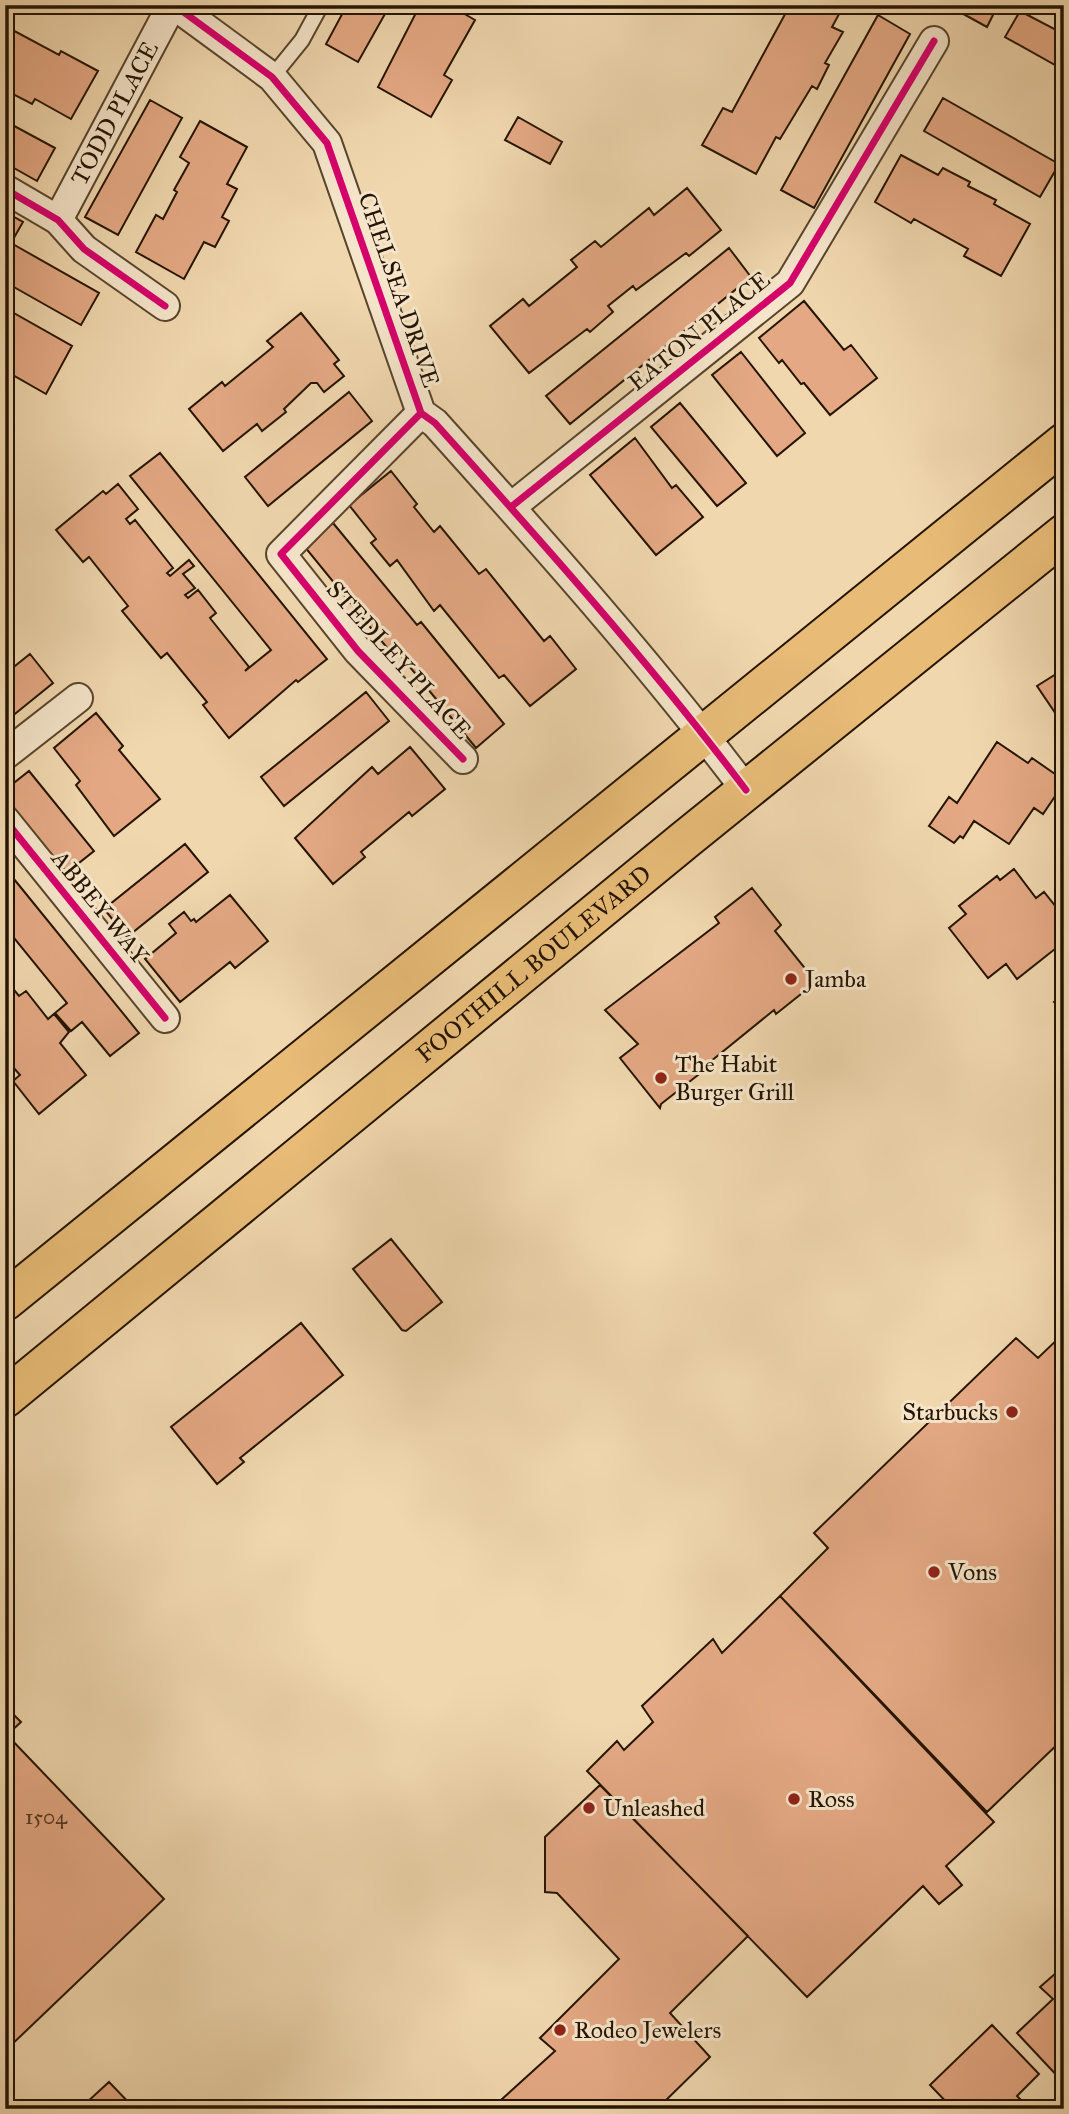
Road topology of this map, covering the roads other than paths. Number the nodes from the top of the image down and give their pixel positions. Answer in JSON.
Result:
{"nodes":[{"id":1,"x":173,"y":5,"type":"edge"},
{"id":2,"x":321,"y":5,"type":"edge"},
{"id":3,"x":934,"y":41,"type":"dead end"},
{"id":4,"x":272,"y":76,"type":"junction"},
{"id":5,"x":5,"y":189,"type":"edge"},
{"id":6,"x":58,"y":220,"type":"junction"},
{"id":7,"x":165,"y":306,"type":"dead end"},
{"id":8,"x":421,"y":414,"type":"junction"},
{"id":9,"x":1064,"y":443,"type":"edge"},
{"id":10,"x":511,"y":507,"type":"junction"},
{"id":11,"x":1064,"y":534,"type":"edge"},
{"id":12,"x":78,"y":698,"type":"dead end"},
{"id":13,"x":705,"y":736,"type":"junction"},
{"id":14,"x":5,"y":755,"type":"edge"},
{"id":15,"x":463,"y":758,"type":"dead end"},
{"id":16,"x":746,"y":790,"type":"junction"},
{"id":17,"x":5,"y":820,"type":"edge"},
{"id":18,"x":165,"y":1018,"type":"dead end"},
{"id":19,"x":5,"y":1301,"type":"edge"},
{"id":20,"x":5,"y":1398,"type":"edge"}],
"edges":[{"from":1,"to":4,"type":"street","name":"CHELSEA DRIVE"},
{"from":1,"to":6,"type":"street","name":"TODD PLACE"},
{"from":2,"to":4,"type":"lane"},
{"from":3,"to":10,"type":"street","name":"EATON PLACE"},
{"from":4,"to":8,"type":"street","name":"CHELSEA DRIVE"},
{"from":5,"to":6,"type":"street"},
{"from":6,"to":7,"type":"street"},
{"from":8,"to":10,"type":"street","name":"CHELSEA DRIVE"},
{"from":8,"to":15,"type":"street","name":"STEDLEY PLACE"},
{"from":9,"to":13,"type":"main road"},
{"from":10,"to":13,"type":"street","name":"CHELSEA DRIVE"},
{"from":11,"to":16,"type":"main road","name":"FOOTHILL BOULEVARD"},
{"from":12,"to":14,"type":"street"},
{"from":13,"to":16,"type":"street","name":"CHELSEA DRIVE"},
{"from":13,"to":19,"type":"main road"},
{"from":16,"to":20,"type":"main road","name":"FOOTHILL BOULEVARD"},
{"from":17,"to":18,"type":"street","name":"ABBEY WAY"}]}
